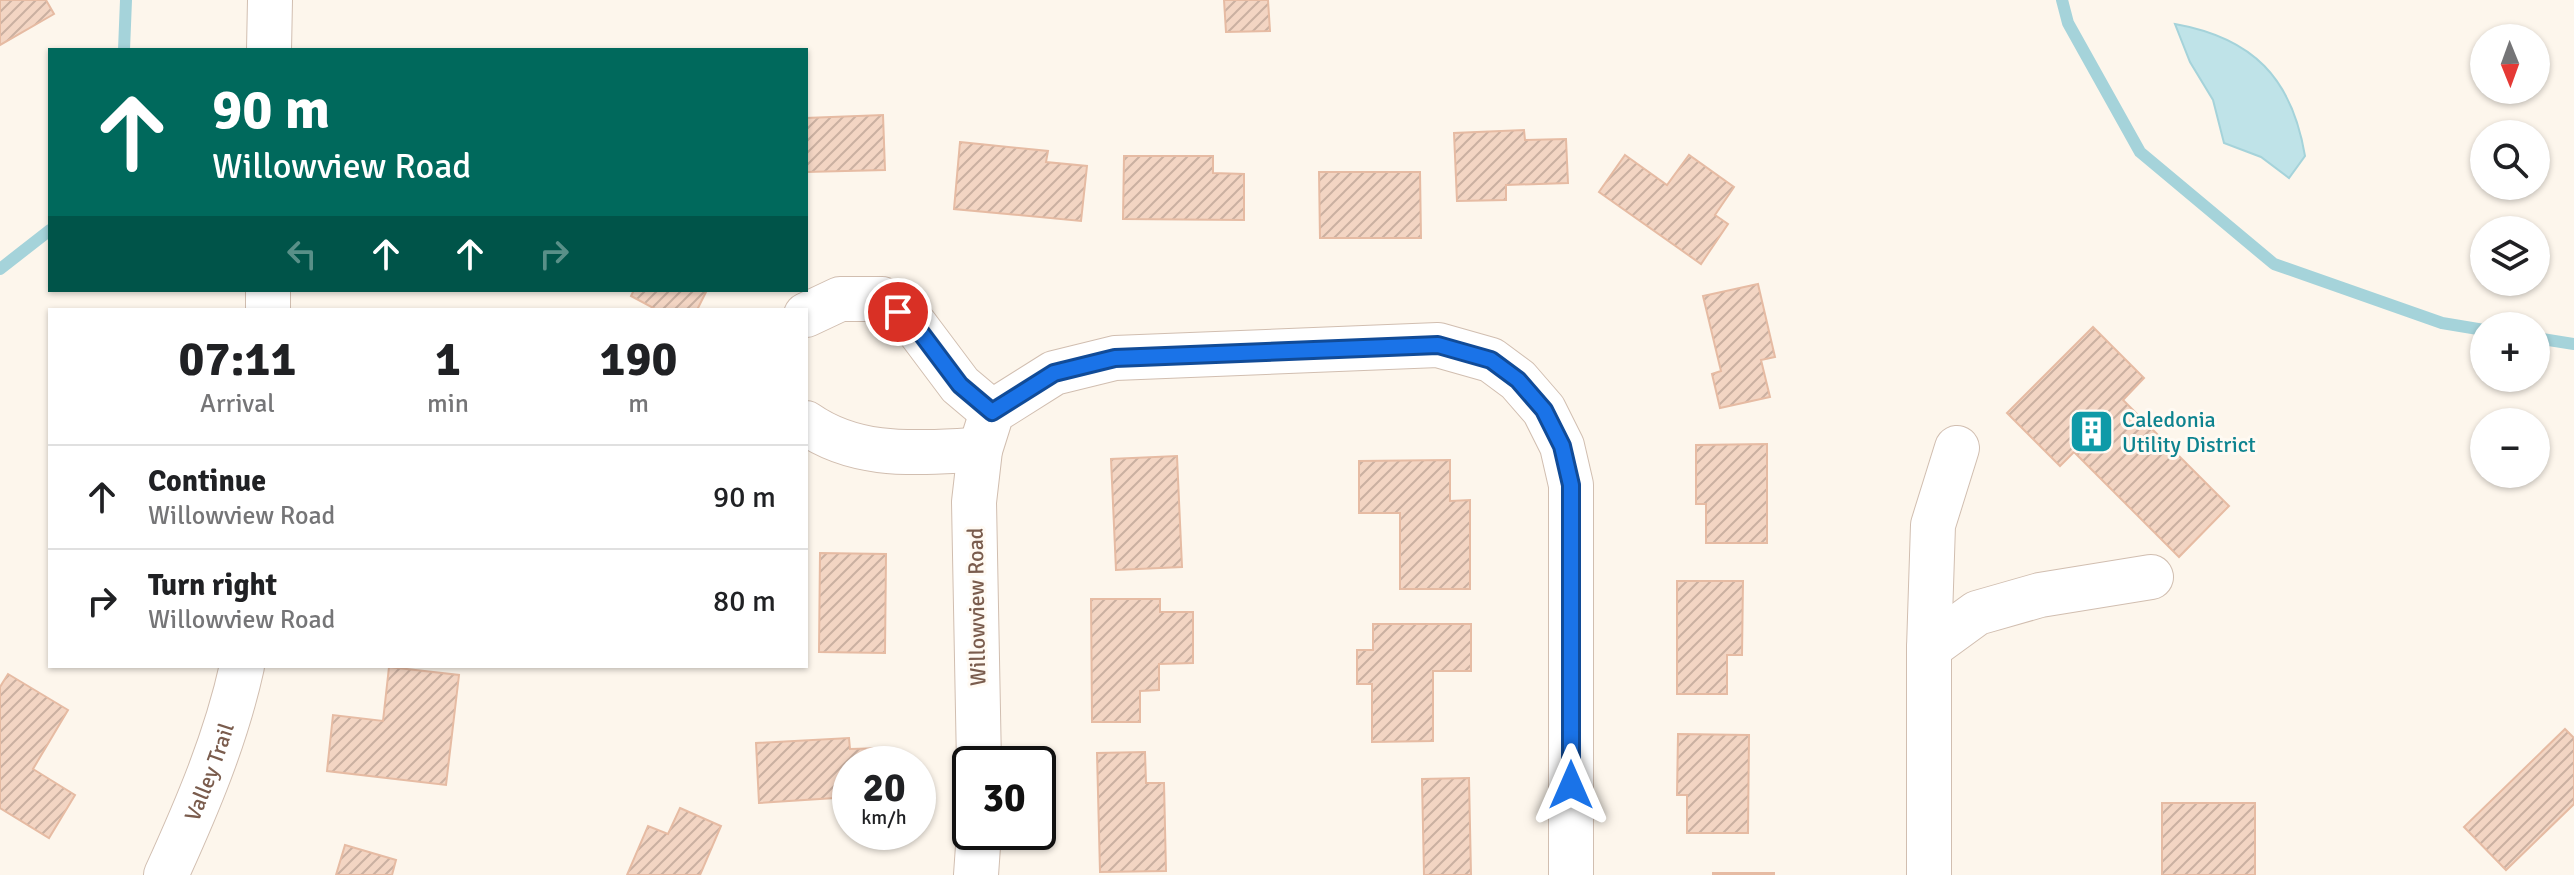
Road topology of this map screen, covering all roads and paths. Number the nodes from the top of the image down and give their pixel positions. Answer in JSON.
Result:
{"nodes":[{"id":1,"x":270,"y":0,"type":"edge"},
{"id":2,"x":269,"y":48,"type":"edge"},
{"id":3,"x":808,"y":314,"type":"edge"},
{"id":4,"x":808,"y":424,"type":"edge"},
{"id":5,"x":986,"y":431,"type":"junction"},
{"id":6,"x":1957,"y":448,"type":"dead end"},
{"id":7,"x":2151,"y":577,"type":"dead end"},
{"id":8,"x":1929,"y":648,"type":"junction"},
{"id":9,"x":242,"y":668,"type":"edge"},
{"id":10,"x":979,"y":746,"type":"edge"},
{"id":11,"x":978,"y":850,"type":"edge"},
{"id":12,"x":166,"y":875,"type":"edge"},
{"id":13,"x":976,"y":875,"type":"edge"},
{"id":14,"x":1571,"y":875,"type":"edge"},
{"id":15,"x":1929,"y":875,"type":"edge"}],
"edges":[{"from":1,"to":2,"type":"street"},
{"from":3,"to":5,"type":"street"},
{"from":4,"to":5,"type":"street"},
{"from":5,"to":10,"type":"street","name":"Willowview Road"},
{"from":5,"to":14,"type":"street"},
{"from":6,"to":8,"type":"street"},
{"from":7,"to":8,"type":"street"},
{"from":8,"to":15,"type":"street"},
{"from":9,"to":12,"type":"street","name":"Valley Trail"},
{"from":11,"to":13,"type":"street"}]}
